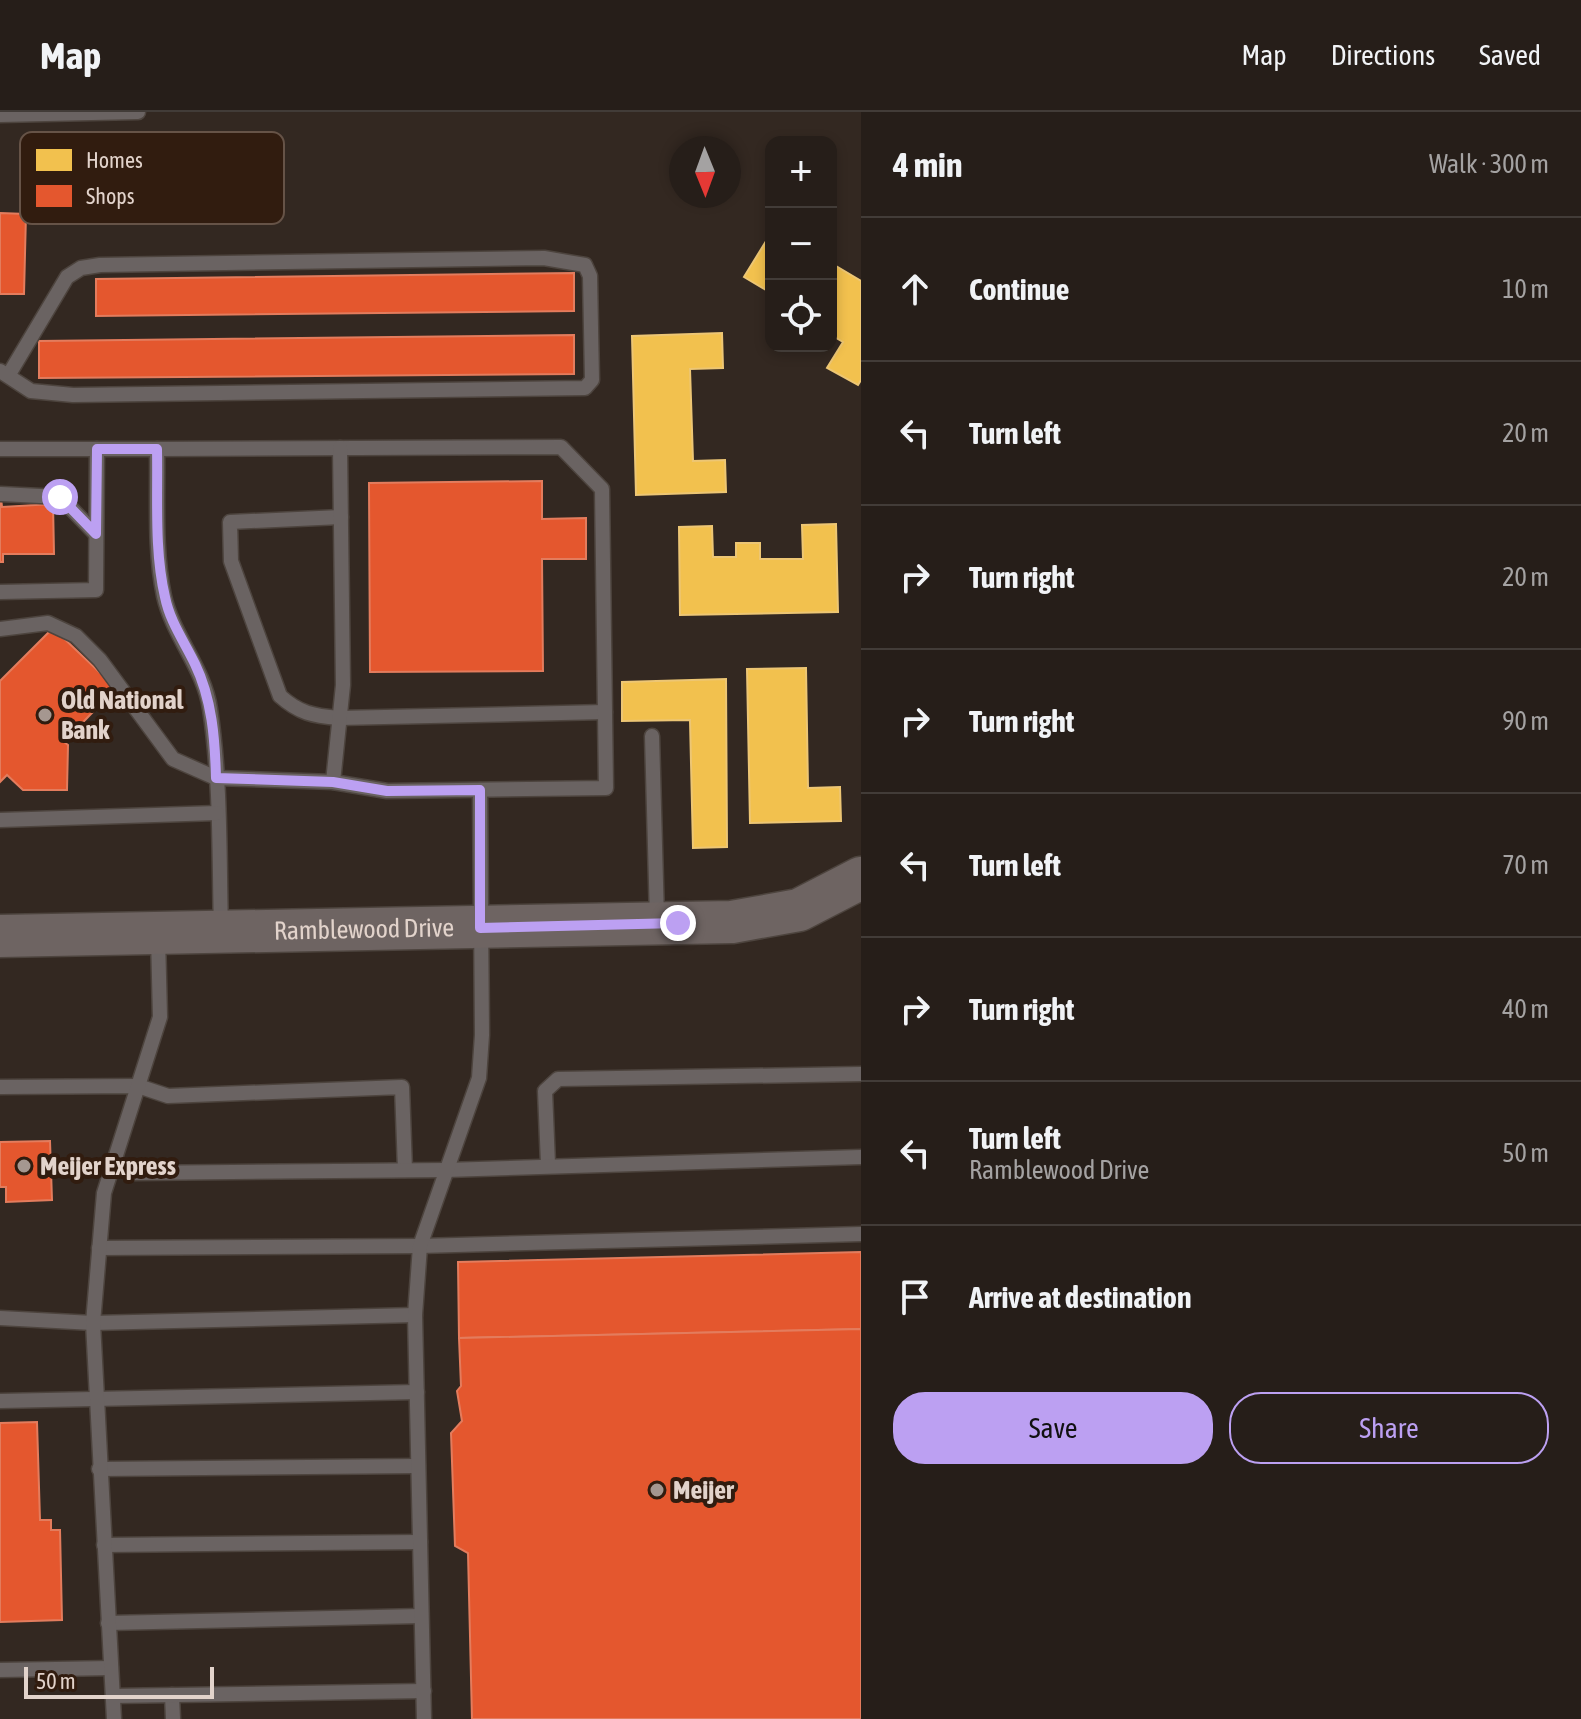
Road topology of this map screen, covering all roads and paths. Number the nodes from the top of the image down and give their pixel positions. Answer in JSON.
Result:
{"nodes":[{"id":1,"x":138,"y":112,"type":"edge"},
{"id":2,"x":0,"y":115,"type":"edge"},
{"id":3,"x":4,"y":373,"type":"edge"},
{"id":4,"x":340,"y":448,"type":"junction"},
{"id":5,"x":0,"y":449,"type":"edge"},
{"id":6,"x":97,"y":449,"type":"junction"},
{"id":7,"x":157,"y":449,"type":"junction"},
{"id":8,"x":1,"y":494,"type":"edge"},
{"id":9,"x":341,"y":517,"type":"junction"},
{"id":10,"x":96,"y":534,"type":"junction"},
{"id":11,"x":0,"y":592,"type":"edge"},
{"id":12,"x":0,"y":629,"type":"edge"},
{"id":13,"x":605,"y":712,"type":"junction"},
{"id":14,"x":339,"y":718,"type":"junction"},
{"id":15,"x":652,"y":736,"type":"dead end"},
{"id":16,"x":216,"y":778,"type":"junction"},
{"id":17,"x":333,"y":782,"type":"junction"},
{"id":18,"x":480,"y":790,"type":"junction"},
{"id":19,"x":217,"y":813,"type":"junction"},
{"id":20,"x":0,"y":820,"type":"edge"},
{"id":21,"x":861,"y":878,"type":"edge"},
{"id":22,"x":657,"y":924,"type":"junction"},
{"id":23,"x":480,"y":928,"type":"junction"},
{"id":24,"x":221,"y":934,"type":"junction"},
{"id":25,"x":158,"y":935,"type":"junction"},
{"id":26,"x":0,"y":936,"type":"edge"},
{"id":27,"x":861,"y":1074,"type":"edge"},
{"id":28,"x":138,"y":1086,"type":"junction"},
{"id":29,"x":0,"y":1087,"type":"edge"},
{"id":30,"x":861,"y":1157,"type":"edge"},
{"id":31,"x":548,"y":1164,"type":"junction"},
{"id":32,"x":113,"y":1166,"type":"junction"},
{"id":33,"x":405,"y":1170,"type":"junction"},
{"id":34,"x":446,"y":1170,"type":"junction"},
{"id":35,"x":861,"y":1234,"type":"edge"},
{"id":36,"x":420,"y":1246,"type":"junction"},
{"id":37,"x":99,"y":1248,"type":"junction"},
{"id":38,"x":415,"y":1315,"type":"junction"},
{"id":39,"x":0,"y":1318,"type":"edge"},
{"id":40,"x":93,"y":1323,"type":"junction"},
{"id":41,"x":417,"y":1392,"type":"junction"},
{"id":42,"x":95,"y":1399,"type":"junction"},
{"id":43,"x":0,"y":1401,"type":"edge"},
{"id":44,"x":418,"y":1466,"type":"junction"},
{"id":45,"x":99,"y":1469,"type":"junction"},
{"id":46,"x":420,"y":1542,"type":"junction"},
{"id":47,"x":104,"y":1545,"type":"junction"},
{"id":48,"x":421,"y":1616,"type":"junction"},
{"id":49,"x":108,"y":1623,"type":"junction"},
{"id":50,"x":111,"y":1668,"type":"junction"},
{"id":51,"x":0,"y":1670,"type":"edge"},
{"id":52,"x":424,"y":1691,"type":"junction"},
{"id":53,"x":172,"y":1695,"type":"junction"},
{"id":54,"x":113,"y":1696,"type":"junction"},
{"id":55,"x":114,"y":1719,"type":"edge"},
{"id":56,"x":173,"y":1719,"type":"edge"},
{"id":57,"x":424,"y":1719,"type":"edge"}],
"edges":[{"from":1,"to":2,"type":"lane"},
{"from":3,"to":3,"type":"lane"},
{"from":4,"to":7,"type":"lane"},
{"from":4,"to":9,"type":"lane"},
{"from":4,"to":13,"type":"lane"},
{"from":5,"to":6,"type":"lane"},
{"from":6,"to":7,"type":"lane"},
{"from":6,"to":10,"type":"lane"},
{"from":7,"to":16,"type":"lane"},
{"from":8,"to":10,"type":"lane"},
{"from":9,"to":14,"type":"lane"},
{"from":9,"to":14,"type":"lane"},
{"from":10,"to":11,"type":"lane"},
{"from":12,"to":16,"type":"lane"},
{"from":13,"to":14,"type":"lane"},
{"from":13,"to":18,"type":"lane"},
{"from":14,"to":17,"type":"lane"},
{"from":15,"to":22,"type":"lane"},
{"from":16,"to":17,"type":"lane"},
{"from":16,"to":19,"type":"lane"},
{"from":17,"to":18,"type":"lane"},
{"from":18,"to":23,"type":"lane"},
{"from":19,"to":20,"type":"lane"},
{"from":19,"to":24,"type":"lane"},
{"from":21,"to":22,"type":"street","name":"Ramblewood Drive"},
{"from":22,"to":23,"type":"street","name":"Ramblewood Drive"},
{"from":23,"to":24,"type":"street","name":"Ramblewood Drive"},
{"from":23,"to":34,"type":"lane"},
{"from":24,"to":25,"type":"street","name":"Ramblewood Drive"},
{"from":25,"to":26,"type":"street","name":"Ramblewood Drive"},
{"from":25,"to":28,"type":"lane"},
{"from":27,"to":31,"type":"lane"},
{"from":28,"to":29,"type":"lane"},
{"from":28,"to":32,"type":"lane"},
{"from":28,"to":33,"type":"lane"},
{"from":30,"to":31,"type":"lane"},
{"from":31,"to":34,"type":"lane"},
{"from":32,"to":33,"type":"lane"},
{"from":32,"to":37,"type":"lane"},
{"from":33,"to":34,"type":"lane"},
{"from":34,"to":36,"type":"lane"},
{"from":35,"to":36,"type":"lane"},
{"from":36,"to":37,"type":"lane"},
{"from":36,"to":38,"type":"lane"},
{"from":37,"to":40,"type":"lane"},
{"from":38,"to":40,"type":"lane"},
{"from":38,"to":41,"type":"lane"},
{"from":39,"to":40,"type":"lane"},
{"from":40,"to":42,"type":"lane"},
{"from":41,"to":42,"type":"lane"},
{"from":41,"to":44,"type":"lane"},
{"from":42,"to":43,"type":"lane"},
{"from":42,"to":45,"type":"lane"},
{"from":44,"to":45,"type":"lane"},
{"from":44,"to":46,"type":"lane"},
{"from":45,"to":47,"type":"lane"},
{"from":46,"to":47,"type":"lane"},
{"from":46,"to":48,"type":"lane"},
{"from":47,"to":49,"type":"lane"},
{"from":48,"to":49,"type":"lane"},
{"from":48,"to":52,"type":"lane"},
{"from":49,"to":50,"type":"lane"},
{"from":50,"to":51,"type":"lane"},
{"from":50,"to":54,"type":"lane"},
{"from":52,"to":53,"type":"lane"},
{"from":52,"to":57,"type":"lane"},
{"from":53,"to":54,"type":"lane"},
{"from":53,"to":56,"type":"lane"},
{"from":54,"to":55,"type":"lane"}]}
